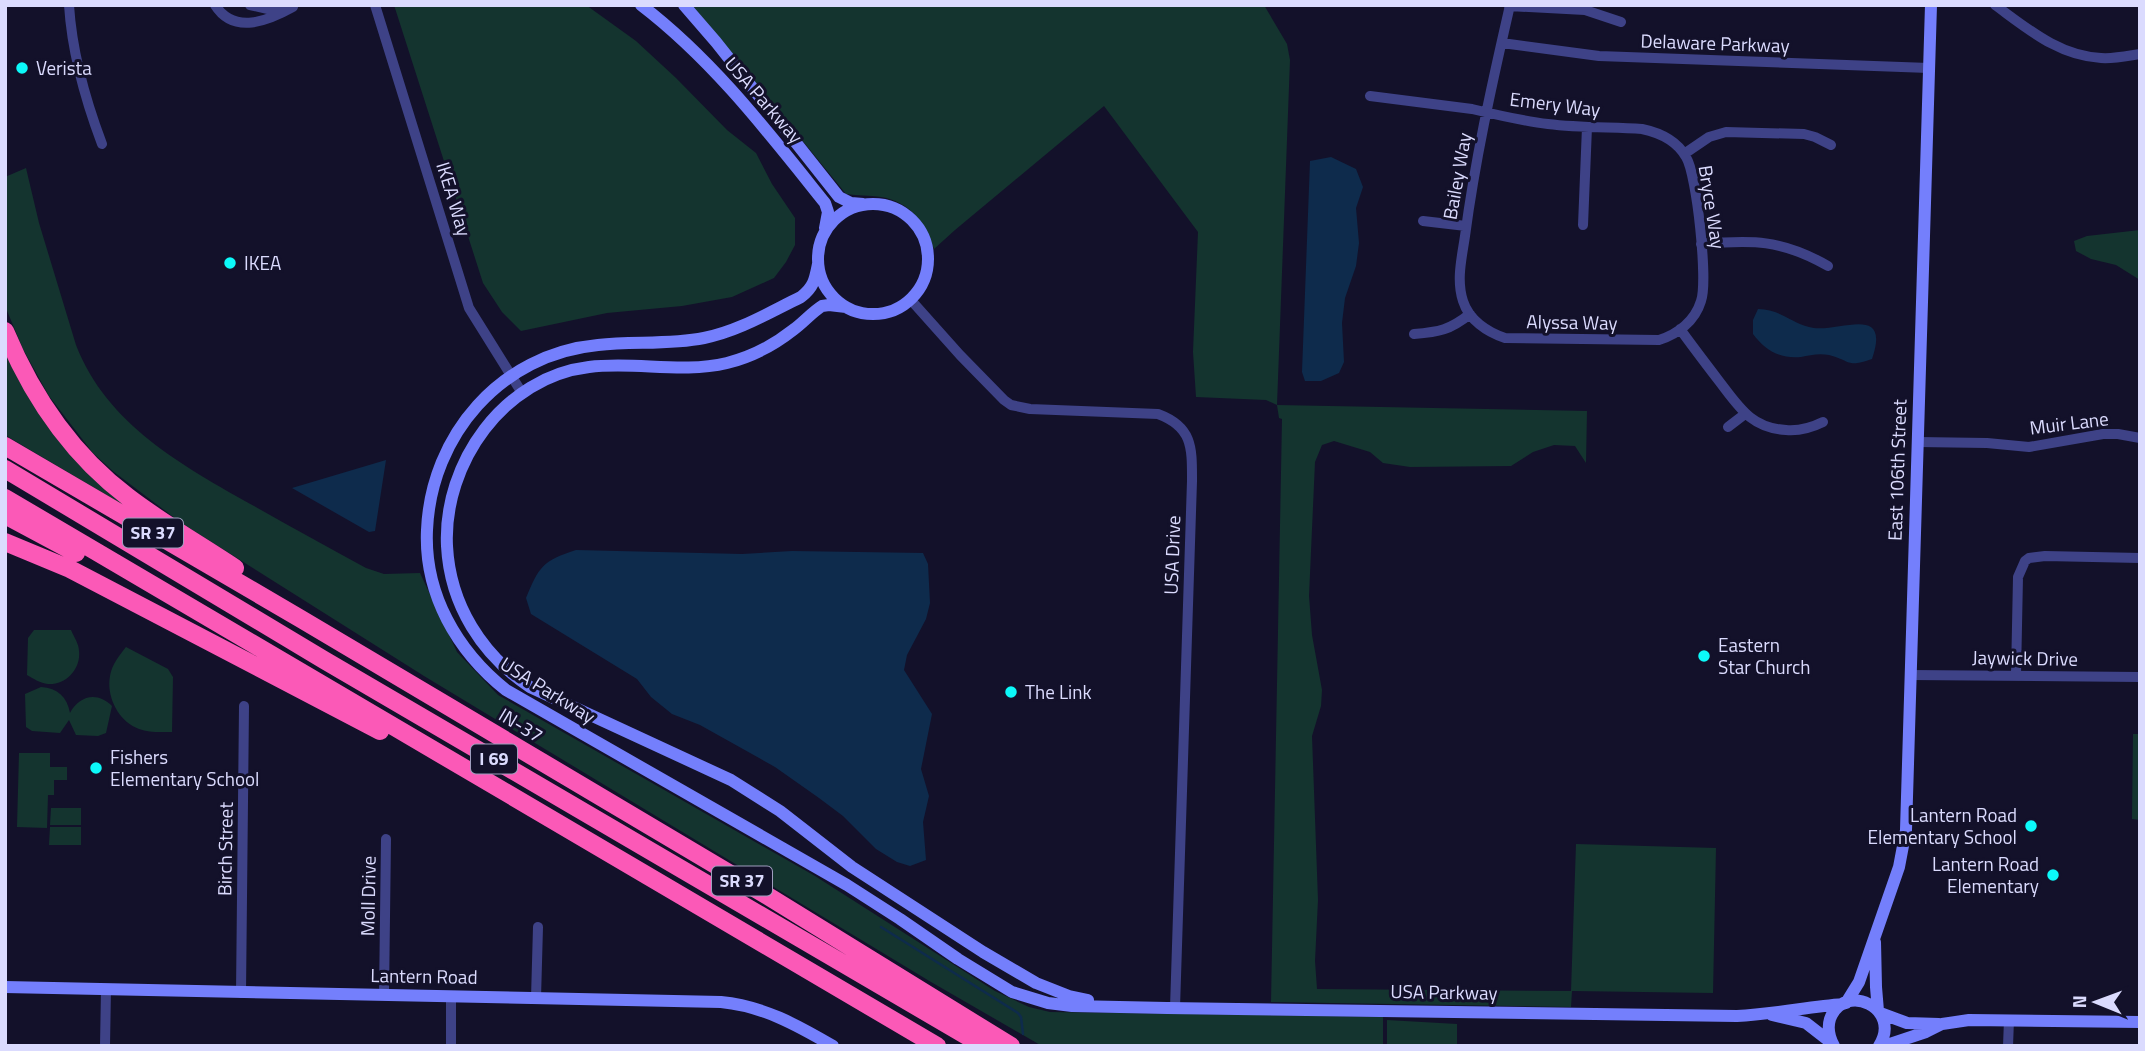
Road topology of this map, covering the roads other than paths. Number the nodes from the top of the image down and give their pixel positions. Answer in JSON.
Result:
{"nodes":[{"id":1,"x":69,"y":5,"type":"edge"},
{"id":2,"x":215,"y":5,"type":"edge"},
{"id":3,"x":250,"y":5,"type":"edge"},
{"id":4,"x":375,"y":5,"type":"edge"},
{"id":5,"x":640,"y":5,"type":"edge"},
{"id":6,"x":684,"y":5,"type":"edge"},
{"id":7,"x":1931,"y":5,"type":"edge"},
{"id":8,"x":1995,"y":5,"type":"edge"},
{"id":9,"x":296,"y":6,"type":"edge"},
{"id":10,"x":1510,"y":6,"type":"edge"},
{"id":11,"x":1621,"y":22,"type":"dead end"},
{"id":12,"x":1502,"y":43,"type":"junction"},
{"id":13,"x":2140,"y":54,"type":"edge"},
{"id":14,"x":1929,"y":68,"type":"junction"},
{"id":15,"x":1370,"y":96,"type":"dead end"},
{"id":16,"x":1486,"y":112,"type":"junction"},
{"id":17,"x":1587,"y":127,"type":"junction"},
{"id":18,"x":1621,"y":128,"type":"joint"},
{"id":19,"x":102,"y":144,"type":"dead end"},
{"id":20,"x":1831,"y":145,"type":"dead end"},
{"id":21,"x":1684,"y":154,"type":"junction"},
{"id":22,"x":867,"y":204,"type":"junction"},
{"id":23,"x":1423,"y":221,"type":"dead end"},
{"id":24,"x":1583,"y":225,"type":"dead end"},
{"id":25,"x":1466,"y":226,"type":"junction"},
{"id":26,"x":822,"y":238,"type":"junction"},
{"id":27,"x":1701,"y":244,"type":"junction"},
{"id":28,"x":818,"y":264,"type":"junction"},
{"id":29,"x":1828,"y":266,"type":"dead end"},
{"id":30,"x":910,"y":299,"type":"junction"},
{"id":31,"x":846,"y":307,"type":"junction"},
{"id":32,"x":1470,"y":314,"type":"junction"},
{"id":33,"x":1681,"y":329,"type":"junction"},
{"id":34,"x":5,"y":331,"type":"edge"},
{"id":35,"x":1414,"y":334,"type":"dead end"},
{"id":36,"x":512,"y":376,"type":"junction"},
{"id":37,"x":522,"y":393,"type":"junction"},
{"id":38,"x":1745,"y":414,"type":"junction"},
{"id":39,"x":1822,"y":422,"type":"dead end"},
{"id":40,"x":1728,"y":427,"type":"dead end"},
{"id":41,"x":2140,"y":438,"type":"edge"},
{"id":42,"x":1918,"y":442,"type":"junction"},
{"id":43,"x":5,"y":446,"type":"edge"},
{"id":44,"x":5,"y":469,"type":"edge"},
{"id":45,"x":5,"y":498,"type":"edge"},
{"id":46,"x":5,"y":515,"type":"edge"},
{"id":47,"x":5,"y":542,"type":"edge"},
{"id":48,"x":2140,"y":558,"type":"edge"},
{"id":49,"x":181,"y":601,"type":"junction"},
{"id":50,"x":301,"y":619,"type":"junction"},
{"id":51,"x":1910,"y":675,"type":"junction"},
{"id":52,"x":2016,"y":675,"type":"junction"},
{"id":53,"x":2140,"y":677,"type":"edge"},
{"id":54,"x":244,"y":706,"type":"dead end"},
{"id":55,"x":539,"y":812,"type":"junction"},
{"id":56,"x":386,"y":839,"type":"dead end"},
{"id":57,"x":538,"y":927,"type":"dead end"},
{"id":58,"x":1875,"y":932,"type":"junction"},
{"id":59,"x":5,"y":987,"type":"edge"},
{"id":60,"x":106,"y":989,"type":"junction"},
{"id":61,"x":240,"y":993,"type":"junction"},
{"id":62,"x":384,"y":995,"type":"junction"},
{"id":63,"x":451,"y":996,"type":"junction"},
{"id":64,"x":536,"y":998,"type":"junction"},
{"id":65,"x":1845,"y":1003,"type":"junction"},
{"id":66,"x":1120,"y":1007,"type":"junction"},
{"id":67,"x":1175,"y":1008,"type":"junction"},
{"id":68,"x":1879,"y":1012,"type":"junction"},
{"id":69,"x":1768,"y":1014,"type":"junction"},
{"id":70,"x":2009,"y":1020,"type":"junction"},
{"id":71,"x":2140,"y":1022,"type":"edge"},
{"id":72,"x":1942,"y":1024,"type":"junction"},
{"id":73,"x":1899,"y":1042,"type":"edge"},
{"id":74,"x":1834,"y":1045,"type":"edge"},
{"id":75,"x":105,"y":1046,"type":"edge"},
{"id":76,"x":450,"y":1046,"type":"edge"},
{"id":77,"x":833,"y":1046,"type":"edge"},
{"id":78,"x":937,"y":1046,"type":"edge"},
{"id":79,"x":984,"y":1046,"type":"edge"},
{"id":80,"x":1011,"y":1046,"type":"edge"},
{"id":81,"x":1879,"y":1046,"type":"edge"},
{"id":82,"x":1884,"y":1046,"type":"edge"},
{"id":83,"x":2008,"y":1046,"type":"edge"}],
"edges":[{"from":1,"to":19,"type":"street"},
{"from":2,"to":9,"type":"street"},
{"from":3,"to":9,"type":"street"},
{"from":4,"to":36,"type":"street","name":"IKEA Way"},
{"from":5,"to":26,"type":"street","name":"USA Parkway"},
{"from":6,"to":22,"type":"street","name":"USA Parkway"},
{"from":7,"to":14,"type":"street","name":"East 106th Street"},
{"from":8,"to":13,"type":"street"},
{"from":10,"to":11,"type":"street"},
{"from":10,"to":12,"type":"street","name":"Bailey Way"},
{"from":12,"to":14,"type":"street","name":"Delaware Parkway"},
{"from":12,"to":16,"type":"street","name":"Bailey Way"},
{"from":14,"to":42,"type":"street","name":"East 106th Street"},
{"from":15,"to":16,"type":"street","name":"Emery Way"},
{"from":16,"to":17,"type":"street","name":"Emery Way"},
{"from":16,"to":25,"type":"street","name":"Bailey Way"},
{"from":17,"to":18,"type":"street","name":"Emery Way"},
{"from":17,"to":24,"type":"street"},
{"from":18,"to":21,"type":"street","name":"Bryce Way"},
{"from":20,"to":21,"type":"street"},
{"from":21,"to":27,"type":"street","name":"Bryce Way"},
{"from":22,"to":26,"type":"street"},
{"from":22,"to":30,"type":"street","name":"USA Parkway"},
{"from":23,"to":25,"type":"street"},
{"from":25,"to":32,"type":"street","name":"Bailey Way"},
{"from":26,"to":28,"type":"street","name":"USA Parkway"},
{"from":27,"to":29,"type":"street"},
{"from":27,"to":33,"type":"street","name":"Bryce Way"},
{"from":28,"to":31,"type":"street"},
{"from":28,"to":36,"type":"street","name":"USA Parkway"},
{"from":30,"to":31,"type":"street","name":"USA Parkway"},
{"from":30,"to":67,"type":"street","name":"USA Drive"},
{"from":31,"to":37,"type":"street","name":"USA Parkway"},
{"from":32,"to":33,"type":"street","name":"Alyssa Way"},
{"from":32,"to":35,"type":"street"},
{"from":33,"to":38,"type":"street"},
{"from":34,"to":50,"type":"highway"},
{"from":36,"to":37,"type":"street","name":"IKEA Way"},
{"from":36,"to":66,"type":"street","name":"USA Parkway"},
{"from":37,"to":66,"type":"street","name":"USA Parkway"},
{"from":38,"to":39,"type":"street"},
{"from":38,"to":40,"type":"street"},
{"from":41,"to":42,"type":"street","name":"Muir Lane"},
{"from":42,"to":51,"type":"street","name":"East 106th Street"},
{"from":43,"to":50,"type":"highway","name":"IN-37","number":"SR 37"},
{"from":44,"to":79,"type":"highway","number":"I 69"},
{"from":45,"to":49,"type":"highway","number":"I 69"},
{"from":46,"to":49,"type":"highway","number":"SR 37"},
{"from":47,"to":55,"type":"highway"},
{"from":48,"to":52,"type":"street"},
{"from":49,"to":55,"type":"highway","number":"I 69"},
{"from":50,"to":80,"type":"highway","name":"IN-37","number":"SR 37"},
{"from":51,"to":52,"type":"street","name":"Jaywick Drive"},
{"from":51,"to":58,"type":"street","name":"East 106th Street"},
{"from":52,"to":53,"type":"street","name":"Jaywick Drive"},
{"from":54,"to":61,"type":"street","name":"Birch Street"},
{"from":55,"to":78,"type":"highway","number":"I 69"},
{"from":56,"to":62,"type":"street","name":"Moll Drive"},
{"from":57,"to":64,"type":"street"},
{"from":58,"to":65,"type":"street","name":"East 106th Street"},
{"from":58,"to":68,"type":"street","name":"East 106th Street"},
{"from":59,"to":60,"type":"street","name":"Lantern Road"},
{"from":60,"to":61,"type":"street","name":"Lantern Road"},
{"from":60,"to":75,"type":"street"},
{"from":61,"to":62,"type":"street","name":"Lantern Road"},
{"from":62,"to":63,"type":"street","name":"Lantern Road"},
{"from":63,"to":64,"type":"street","name":"Lantern Road"},
{"from":63,"to":76,"type":"street"},
{"from":64,"to":77,"type":"street","name":"Lantern Road"},
{"from":65,"to":68,"type":"street","name":"USA Parkway"},
{"from":65,"to":69,"type":"street","name":"USA Parkway"},
{"from":65,"to":74,"type":"street","name":"East 106th Street"},
{"from":66,"to":67,"type":"street","name":"USA Parkway"},
{"from":67,"to":69,"type":"street","name":"USA Parkway"},
{"from":68,"to":72,"type":"street"},
{"from":68,"to":81,"type":"street","name":"East 106th Street"},
{"from":69,"to":74,"type":"street","name":"USA Parkway"},
{"from":70,"to":71,"type":"street"},
{"from":70,"to":72,"type":"street"},
{"from":70,"to":83,"type":"street"},
{"from":72,"to":73,"type":"street"},
{"from":73,"to":82,"type":"street"}]}
